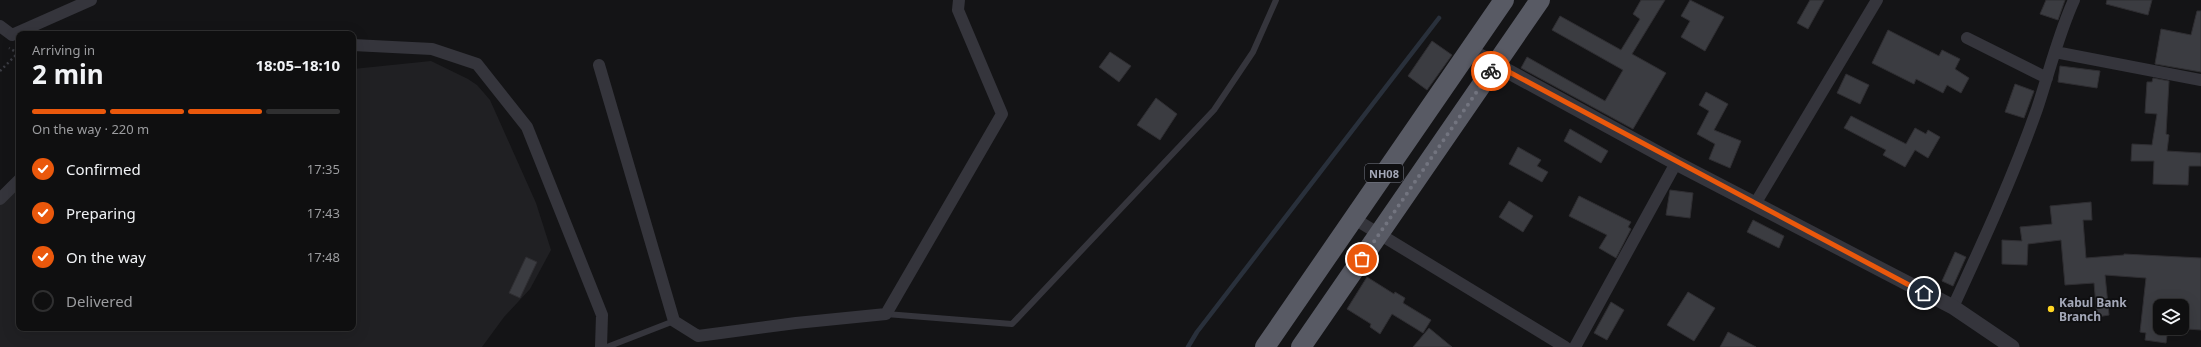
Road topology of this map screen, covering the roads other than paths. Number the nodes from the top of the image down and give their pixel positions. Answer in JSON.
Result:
{"nodes":[{"id":1,"x":91,"y":0,"type":"edge"},
{"id":2,"x":958,"y":0,"type":"edge"},
{"id":3,"x":1276,"y":0,"type":"edge"},
{"id":4,"x":1504,"y":0,"type":"edge"},
{"id":5,"x":1540,"y":0,"type":"edge"},
{"id":6,"x":1877,"y":0,"type":"edge"},
{"id":7,"x":2074,"y":0,"type":"edge"},
{"id":8,"x":0,"y":26,"type":"edge"},
{"id":9,"x":21,"y":31,"type":"edge"},
{"id":10,"x":16,"y":33,"type":"edge"},
{"id":11,"x":1967,"y":38,"type":"dead end"},
{"id":12,"x":356,"y":45,"type":"edge"},
{"id":13,"x":1470,"y":50,"type":"junction"},
{"id":14,"x":2055,"y":52,"type":"junction"},
{"id":15,"x":599,"y":65,"type":"dead end"},
{"id":16,"x":1496,"y":65,"type":"junction"},
{"id":17,"x":2047,"y":78,"type":"junction"},
{"id":18,"x":2201,"y":80,"type":"edge"},
{"id":19,"x":1676,"y":163,"type":"junction"},
{"id":20,"x":16,"y":183,"type":"edge"},
{"id":21,"x":0,"y":199,"type":"edge"},
{"id":22,"x":1755,"y":204,"type":"junction"},
{"id":23,"x":1353,"y":218,"type":"junction"},
{"id":24,"x":1379,"y":234,"type":"junction"},
{"id":25,"x":1953,"y":307,"type":"junction"},
{"id":26,"x":886,"y":314,"type":"junction"},
{"id":27,"x":674,"y":321,"type":"junction"},
{"id":28,"x":600,"y":347,"type":"edge"},
{"id":29,"x":607,"y":347,"type":"edge"},
{"id":30,"x":1265,"y":347,"type":"edge"},
{"id":31,"x":1301,"y":347,"type":"edge"},
{"id":32,"x":1565,"y":347,"type":"edge"},
{"id":33,"x":1575,"y":347,"type":"edge"},
{"id":34,"x":2012,"y":347,"type":"edge"}],
"edges":[{"from":1,"to":9,"type":"street"},
{"from":2,"to":26,"type":"street"},
{"from":3,"to":26,"type":"lane"},
{"from":4,"to":13,"type":"highway","number":"NH08"},
{"from":5,"to":16,"type":"highway","number":"NH08"},
{"from":6,"to":22,"type":"street"},
{"from":7,"to":14,"type":"street"},
{"from":8,"to":10,"type":"street"},
{"from":11,"to":17,"type":"street"},
{"from":12,"to":28,"type":"street"},
{"from":13,"to":16,"type":"street"},
{"from":13,"to":23,"type":"highway","number":"NH08"},
{"from":14,"to":17,"type":"street"},
{"from":14,"to":18,"type":"street"},
{"from":15,"to":27,"type":"street"},
{"from":16,"to":19,"type":"street"},
{"from":16,"to":24,"type":"highway","number":"NH08"},
{"from":17,"to":25,"type":"street"},
{"from":19,"to":22,"type":"street"},
{"from":19,"to":33,"type":"street"},
{"from":20,"to":21,"type":"street"},
{"from":22,"to":25,"type":"street"},
{"from":23,"to":24,"type":"street"},
{"from":23,"to":30,"type":"highway","number":"NH08"},
{"from":24,"to":31,"type":"highway","number":"NH08"},
{"from":24,"to":32,"type":"street"},
{"from":25,"to":34,"type":"street"},
{"from":26,"to":27,"type":"street"},
{"from":27,"to":29,"type":"lane"}]}
